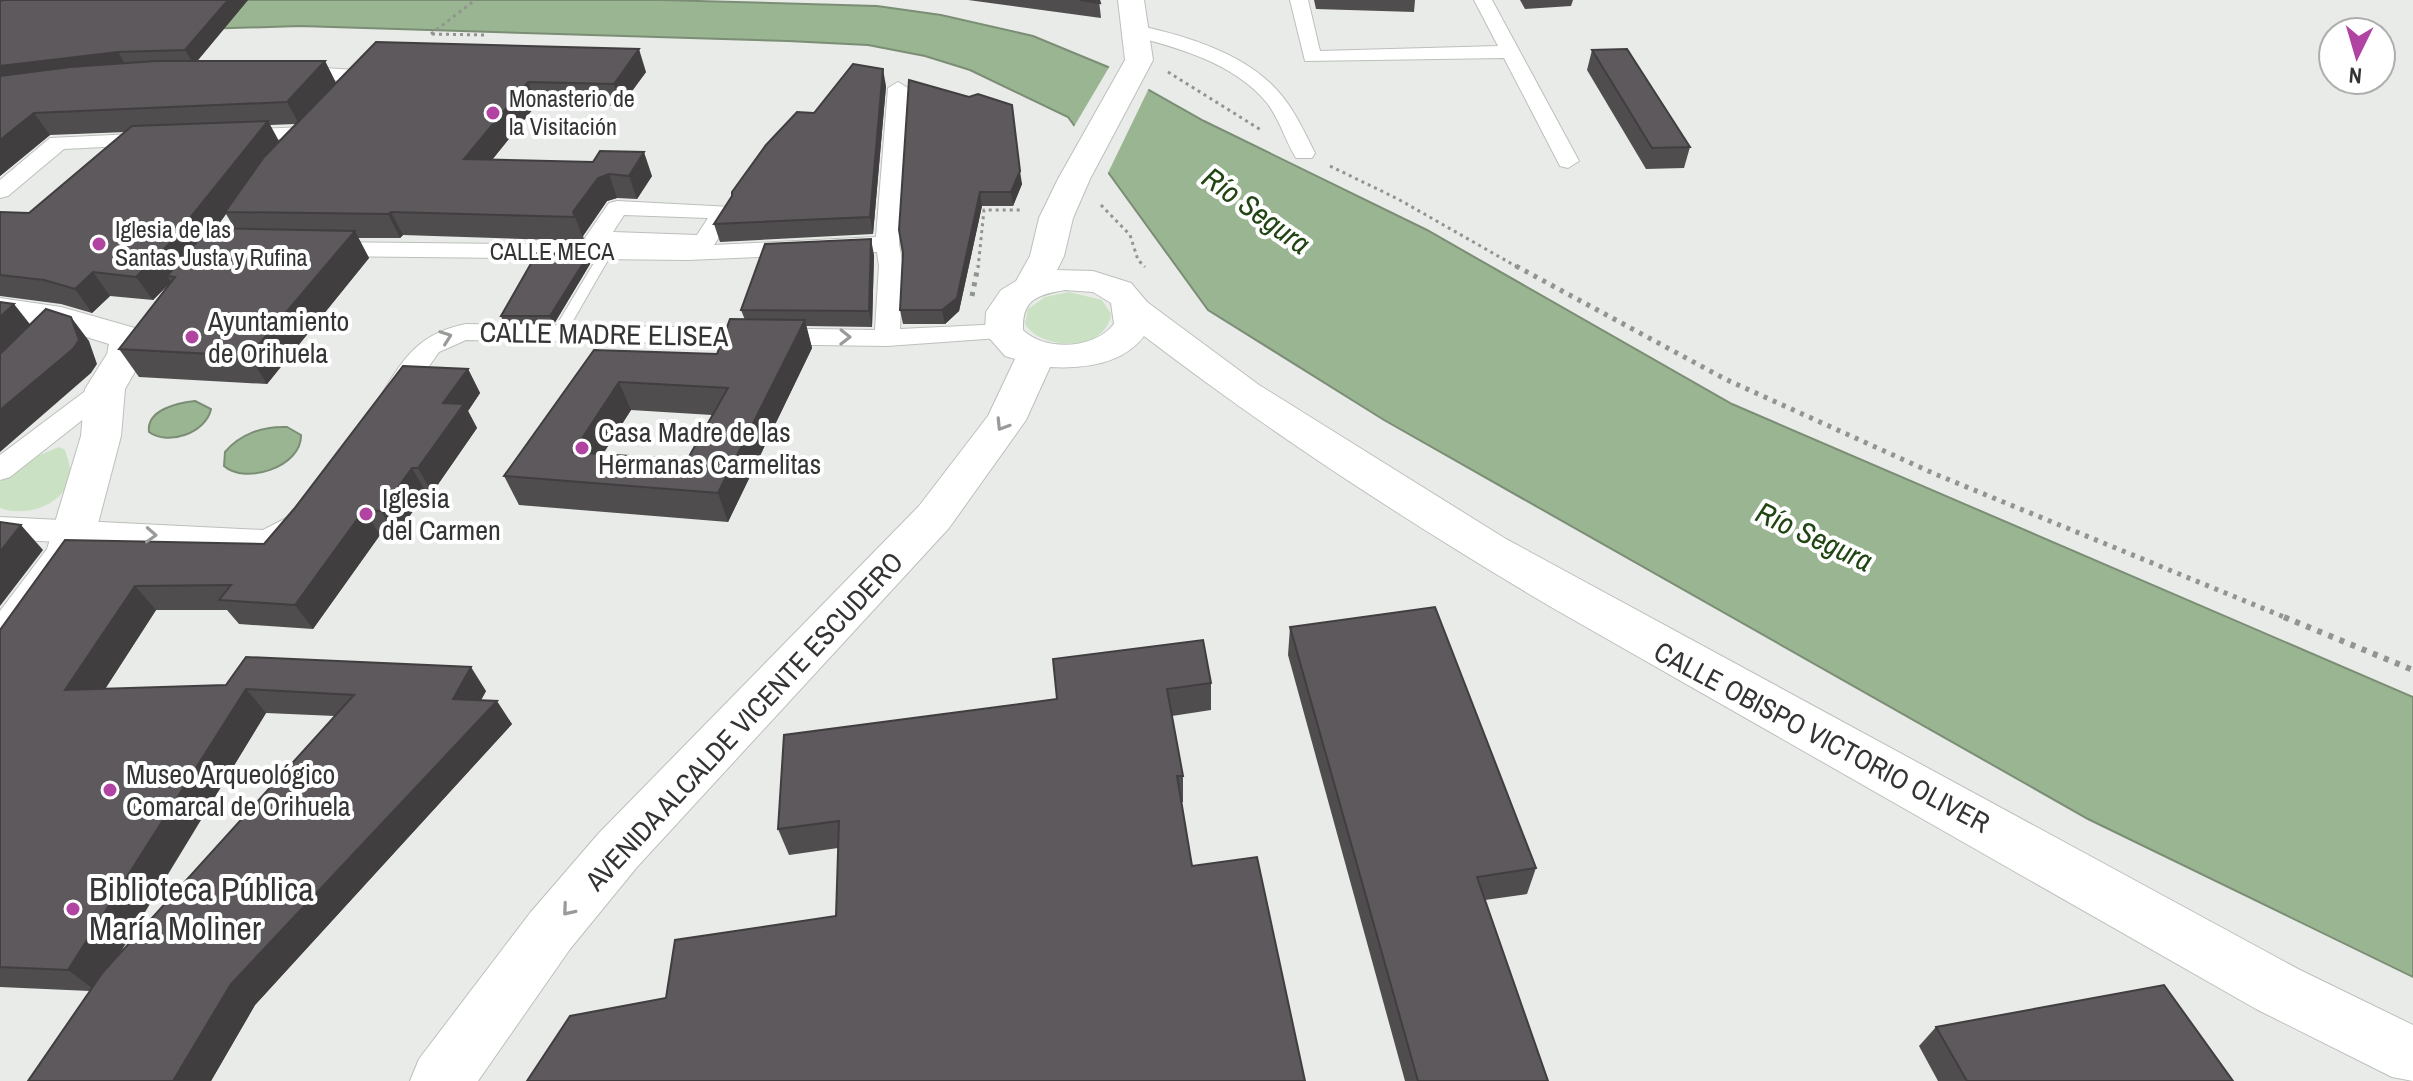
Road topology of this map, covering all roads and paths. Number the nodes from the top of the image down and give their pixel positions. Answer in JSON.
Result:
{"nodes":[{"id":1,"x":475,"y":0,"type":"edge"},
{"id":2,"x":1131,"y":0,"type":"edge"},
{"id":3,"x":1299,"y":0,"type":"edge"},
{"id":4,"x":1483,"y":0,"type":"edge"},
{"id":5,"x":485,"y":35,"type":"dead end"},
{"id":6,"x":1138,"y":46,"type":"junction"},
{"id":7,"x":1509,"y":52,"type":"junction"},
{"id":8,"x":265,"y":71,"type":"edge"},
{"id":9,"x":898,"y":88,"type":"dead end"},
{"id":10,"x":304,"y":133,"type":"junction"},
{"id":11,"x":219,"y":136,"type":"edge"},
{"id":12,"x":175,"y":138,"type":"edge"},
{"id":13,"x":1304,"y":153,"type":"junction"},
{"id":14,"x":285,"y":154,"type":"edge"},
{"id":15,"x":1568,"y":161,"type":"dead end"},
{"id":16,"x":0,"y":191,"type":"edge"},
{"id":17,"x":1041,"y":212,"type":"junction"},
{"id":18,"x":887,"y":244,"type":"junction"},
{"id":19,"x":297,"y":248,"type":"edge"},
{"id":20,"x":606,"y":253,"type":"junction"},
{"id":21,"x":1102,"y":283,"type":"junction"},
{"id":22,"x":1030,"y":288,"type":"junction"},
{"id":23,"x":0,"y":309,"type":"edge"},
{"id":24,"x":1133,"y":309,"type":"junction"},
{"id":25,"x":559,"y":333,"type":"junction"},
{"id":26,"x":956,"y":333,"type":"junction"},
{"id":27,"x":887,"y":338,"type":"junction"},
{"id":28,"x":1020,"y":343,"type":"junction"},
{"id":29,"x":1097,"y":353,"type":"junction"},
{"id":30,"x":105,"y":389,"type":"junction"},
{"id":31,"x":1245,"y":394,"type":"junction"},
{"id":32,"x":378,"y":417,"type":"edge"},
{"id":33,"x":40,"y":436,"type":"junction"},
{"id":34,"x":101,"y":436,"type":"junction"},
{"id":35,"x":0,"y":470,"type":"edge"},
{"id":36,"x":307,"y":513,"type":"edge"},
{"id":37,"x":66,"y":527,"type":"junction"},
{"id":38,"x":0,"y":528,"type":"edge"},
{"id":39,"x":0,"y":646,"type":"edge"},
{"id":40,"x":2413,"y":670,"type":"edge"},
{"id":41,"x":2413,"y":1056,"type":"edge"},
{"id":42,"x":441,"y":1081,"type":"edge"}],
"edges":[{"from":1,"to":5,"type":"path"},
{"from":2,"to":6,"type":"street"},
{"from":3,"to":7,"type":"street"},
{"from":4,"to":7,"type":"street"},
{"from":6,"to":13,"type":"path"},
{"from":6,"to":13,"type":"street"},
{"from":6,"to":17,"type":"street"},
{"from":7,"to":15,"type":"street"},
{"from":8,"to":10,"type":"street"},
{"from":9,"to":18,"type":"street"},
{"from":10,"to":11,"type":"street"},
{"from":10,"to":14,"type":"street"},
{"from":12,"to":16,"type":"street"},
{"from":13,"to":40,"type":"path"},
{"from":17,"to":21,"type":"street"},
{"from":17,"to":22,"type":"street"},
{"from":17,"to":26,"type":"path"},
{"from":18,"to":20,"type":"street","name":"CALLE MECA"},
{"from":18,"to":27,"type":"street"},
{"from":19,"to":20,"type":"street","name":"CALLE MECA"},
{"from":20,"to":25,"type":"lane"},
{"from":21,"to":22,"type":"street"},
{"from":21,"to":24,"type":"street"},
{"from":22,"to":28,"type":"street"},
{"from":23,"to":30,"type":"street"},
{"from":24,"to":29,"type":"street"},
{"from":24,"to":31,"type":"street","name":"CALLE OBISPO VICTORIO OLIVER"},
{"from":25,"to":27,"type":"street","name":"CALLE MADRE ELISEA","one_way":true},
{"from":32,"to":25,"type":"street","name":"CALLE MADRE ELISEA","one_way":true},
{"from":26,"to":27,"type":"street","name":"CALLE MADRE ELISEA"},
{"from":26,"to":28,"type":"street","name":"CALLE MADRE ELISEA"},
{"from":28,"to":29,"type":"street"},
{"from":28,"to":42,"type":"street","name":"AVENIDA ALCALDE VICENTE ESCUDERO","one_way":true},
{"from":29,"to":31,"type":"street","name":"CALLE OBISPO VICTORIO OLIVER"},
{"from":30,"to":33,"type":"street"},
{"from":30,"to":34,"type":"street"},
{"from":31,"to":41,"type":"street","name":"CALLE OBISPO VICTORIO OLIVER"},
{"from":33,"to":34,"type":"street"},
{"from":33,"to":35,"type":"street"},
{"from":34,"to":37,"type":"street"},
{"from":37,"to":36,"type":"street","one_way":true},
{"from":37,"to":38,"type":"street"},
{"from":37,"to":39,"type":"street"}]}
